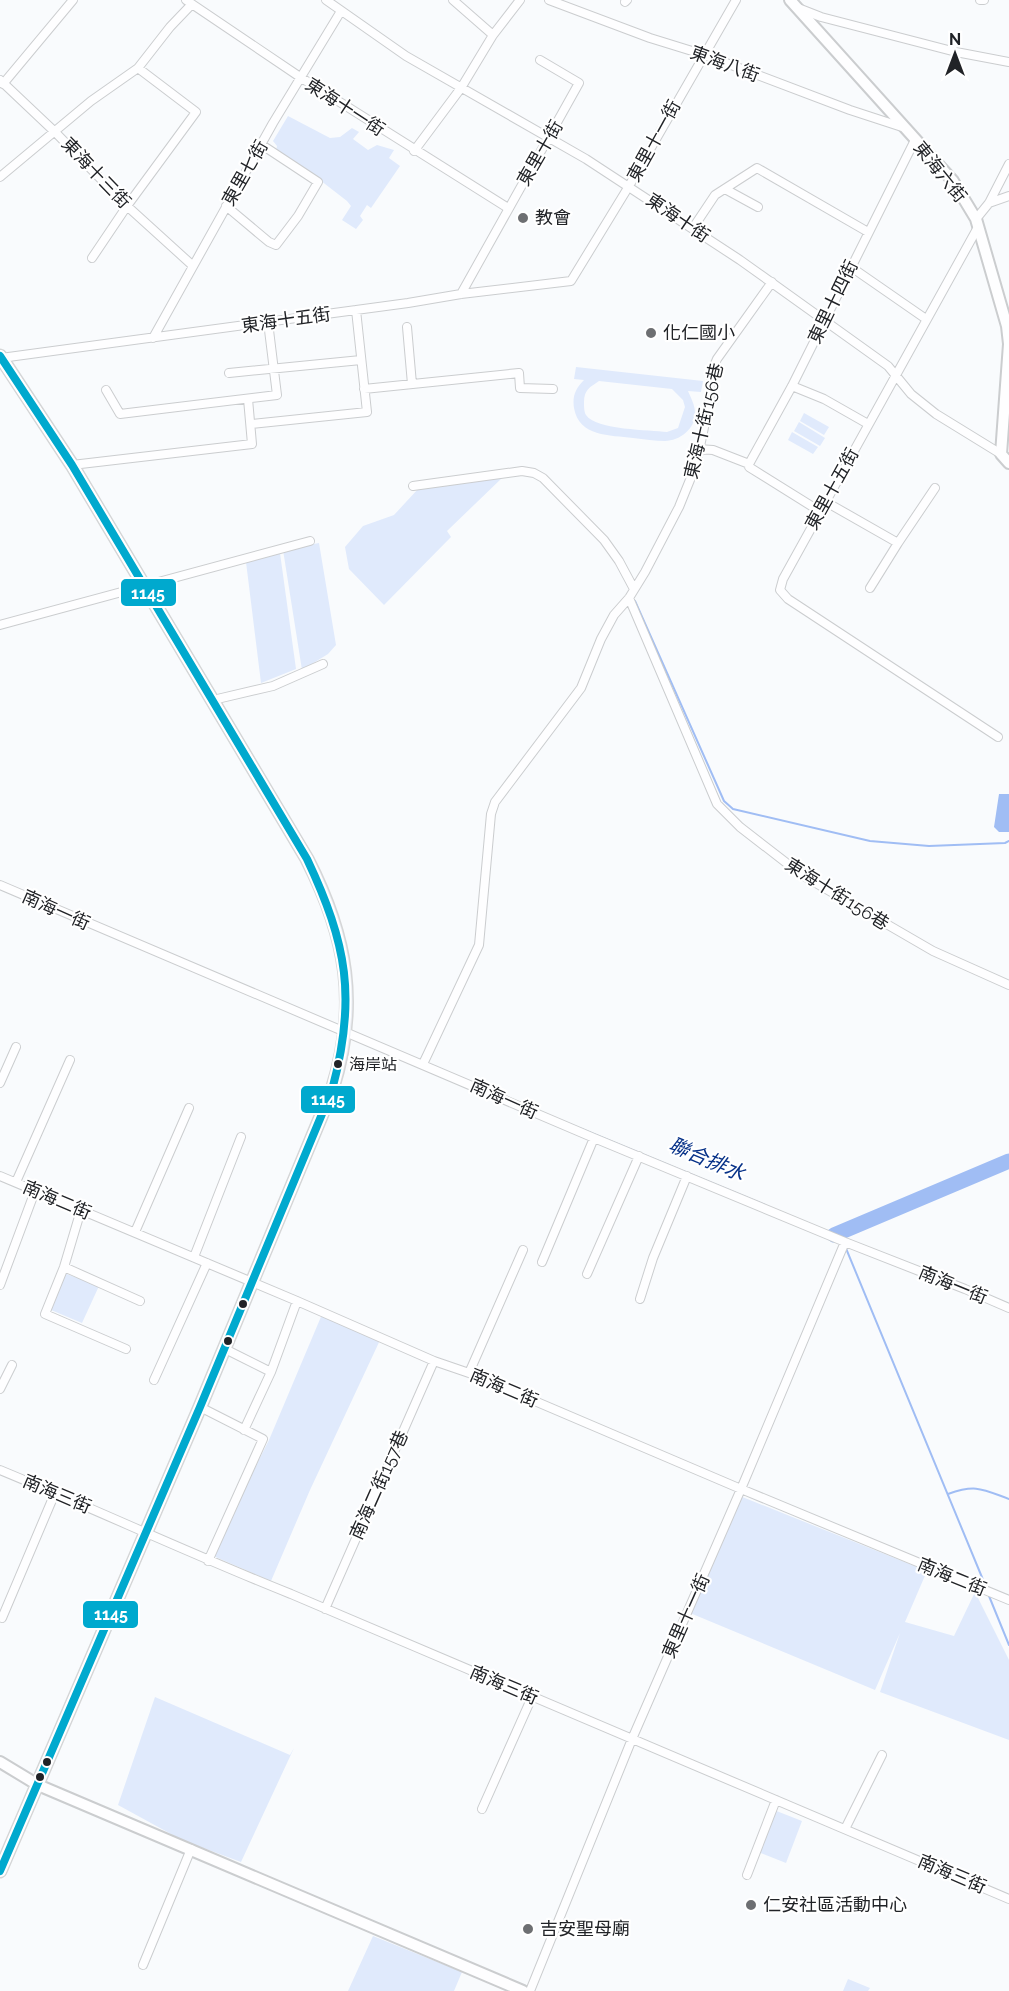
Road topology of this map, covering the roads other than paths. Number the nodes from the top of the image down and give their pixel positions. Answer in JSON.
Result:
{"nodes":[{"id":1,"x":73,"y":0,"type":"edge"},
{"id":2,"x":326,"y":0,"type":"edge"},
{"id":3,"x":453,"y":0,"type":"edge"},
{"id":4,"x":520,"y":0,"type":"edge"},
{"id":5,"x":549,"y":0,"type":"edge"},
{"id":6,"x":736,"y":0,"type":"edge"},
{"id":7,"x":189,"y":2,"type":"edge"},
{"id":8,"x":793,"y":4,"type":"edge"},
{"id":9,"x":341,"y":11,"type":"junction"},
{"id":10,"x":493,"y":35,"type":"junction"},
{"id":11,"x":705,"y":55,"type":"junction"},
{"id":12,"x":540,"y":60,"type":"dead end"},
{"id":13,"x":1009,"y":62,"type":"edge"},
{"id":14,"x":138,"y":68,"type":"junction"},
{"id":15,"x":300,"y":77,"type":"junction"},
{"id":16,"x":2,"y":82,"type":"edge"},
{"id":17,"x":460,"y":88,"type":"junction"},
{"id":18,"x":902,"y":127,"type":"junction"},
{"id":19,"x":55,"y":132,"type":"junction"},
{"id":20,"x":550,"y":138,"type":"junction"},
{"id":21,"x":915,"y":140,"type":"junction"},
{"id":22,"x":262,"y":145,"type":"junction"},
{"id":23,"x":414,"y":151,"type":"junction"},
{"id":24,"x":1009,"y":164,"type":"edge"},
{"id":25,"x":0,"y":177,"type":"edge"},
{"id":26,"x":629,"y":186,"type":"junction"},
{"id":27,"x":725,"y":189,"type":"junction"},
{"id":28,"x":1009,"y":196,"type":"edge"},
{"id":29,"x":989,"y":203,"type":"junction"},
{"id":30,"x":127,"y":206,"type":"junction"},
{"id":31,"x":226,"y":206,"type":"junction"},
{"id":32,"x":758,"y":207,"type":"dead end"},
{"id":33,"x":508,"y":208,"type":"junction"},
{"id":34,"x":976,"y":224,"type":"junction"},
{"id":35,"x":693,"y":228,"type":"junction"},
{"id":36,"x":868,"y":232,"type":"junction"},
{"id":37,"x":92,"y":258,"type":"dead end"},
{"id":38,"x":192,"y":265,"type":"junction"},
{"id":39,"x":851,"y":267,"type":"junction"},
{"id":40,"x":571,"y":281,"type":"joint"},
{"id":41,"x":772,"y":282,"type":"junction"},
{"id":42,"x":460,"y":294,"type":"junction"},
{"id":43,"x":356,"y":310,"type":"junction"},
{"id":44,"x":926,"y":319,"type":"junction"},
{"id":45,"x":825,"y":320,"type":"junction"},
{"id":46,"x":268,"y":322,"type":"junction"},
{"id":47,"x":407,"y":327,"type":"dead end"},
{"id":48,"x":153,"y":338,"type":"junction"},
{"id":49,"x":1,"y":357,"type":"edge"},
{"id":50,"x":361,"y":360,"type":"junction"},
{"id":51,"x":274,"y":369,"type":"junction"},
{"id":52,"x":229,"y":373,"type":"dead end"},
{"id":53,"x":896,"y":374,"type":"junction"},
{"id":54,"x":412,"y":384,"type":"junction"},
{"id":55,"x":792,"y":386,"type":"junction"},
{"id":56,"x":364,"y":389,"type":"junction"},
{"id":57,"x":553,"y":389,"type":"dead end"},
{"id":58,"x":106,"y":390,"type":"dead end"},
{"id":59,"x":248,"y":399,"type":"junction"},
{"id":60,"x":251,"y":424,"type":"junction"},
{"id":61,"x":868,"y":424,"type":"junction"},
{"id":62,"x":698,"y":449,"type":"junction"},
{"id":63,"x":1001,"y":454,"type":"junction"},
{"id":64,"x":1009,"y":463,"type":"edge"},
{"id":65,"x":749,"y":464,"type":"junction"},
{"id":66,"x":72,"y":465,"type":"junction"},
{"id":67,"x":413,"y":486,"type":"dead end"},
{"id":68,"x":935,"y":488,"type":"dead end"},
{"id":69,"x":826,"y":502,"type":"junction"},
{"id":70,"x":821,"y":512,"type":"junction"},
{"id":71,"x":310,"y":541,"type":"dead end"},
{"id":72,"x":898,"y":543,"type":"junction"},
{"id":73,"x":144,"y":585,"type":"junction"},
{"id":74,"x":870,"y":588,"type":"dead end"},
{"id":75,"x":634,"y":589,"type":"junction"},
{"id":76,"x":629,"y":598,"type":"junction"},
{"id":77,"x":0,"y":625,"type":"edge"},
{"id":78,"x":322,"y":664,"type":"dead end"},
{"id":79,"x":213,"y":700,"type":"junction"},
{"id":80,"x":998,"y":737,"type":"dead end"},
{"id":81,"x":0,"y":885,"type":"edge"},
{"id":82,"x":1009,"y":985,"type":"edge"},
{"id":83,"x":344,"y":1029,"type":"junction"},
{"id":84,"x":16,"y":1047,"type":"dead end"},
{"id":85,"x":70,"y":1060,"type":"dead end"},
{"id":86,"x":423,"y":1064,"type":"junction"},
{"id":87,"x":0,"y":1083,"type":"edge"},
{"id":88,"x":189,"y":1108,"type":"dead end"},
{"id":89,"x":241,"y":1137,"type":"dead end"},
{"id":90,"x":594,"y":1138,"type":"junction"},
{"id":91,"x":639,"y":1156,"type":"junction"},
{"id":92,"x":0,"y":1176,"type":"edge"},
{"id":93,"x":687,"y":1176,"type":"junction"},
{"id":94,"x":16,"y":1182,"type":"junction"},
{"id":95,"x":35,"y":1191,"type":"junction"},
{"id":96,"x":81,"y":1210,"type":"junction"},
{"id":97,"x":135,"y":1233,"type":"junction"},
{"id":98,"x":844,"y":1242,"type":"junction"},
{"id":99,"x":524,"y":1250,"type":"dead end"},
{"id":100,"x":194,"y":1257,"type":"junction"},
{"id":101,"x":542,"y":1262,"type":"dead end"},
{"id":102,"x":207,"y":1263,"type":"junction"},
{"id":103,"x":64,"y":1267,"type":"junction"},
{"id":104,"x":587,"y":1274,"type":"dead end"},
{"id":105,"x":252,"y":1281,"type":"junction"},
{"id":106,"x":0,"y":1285,"type":"edge"},
{"id":107,"x":640,"y":1299,"type":"dead end"},
{"id":108,"x":140,"y":1301,"type":"dead end"},
{"id":109,"x":297,"y":1301,"type":"junction"},
{"id":110,"x":1009,"y":1308,"type":"edge"},
{"id":111,"x":126,"y":1348,"type":"dead end"},
{"id":112,"x":225,"y":1349,"type":"junction"},
{"id":113,"x":434,"y":1361,"type":"junction"},
{"id":114,"x":12,"y":1365,"type":"dead end"},
{"id":115,"x":271,"y":1372,"type":"junction"},
{"id":116,"x":469,"y":1373,"type":"junction"},
{"id":117,"x":154,"y":1380,"type":"dead end"},
{"id":118,"x":0,"y":1389,"type":"edge"},
{"id":119,"x":200,"y":1407,"type":"junction"},
{"id":120,"x":244,"y":1430,"type":"junction"},
{"id":121,"x":0,"y":1470,"type":"edge"},
{"id":122,"x":741,"y":1489,"type":"junction"},
{"id":123,"x":55,"y":1493,"type":"junction"},
{"id":124,"x":146,"y":1533,"type":"junction"},
{"id":125,"x":208,"y":1561,"type":"junction"},
{"id":126,"x":1009,"y":1600,"type":"edge"},
{"id":127,"x":325,"y":1609,"type":"junction"},
{"id":128,"x":2,"y":1618,"type":"dead end"},
{"id":129,"x":532,"y":1697,"type":"junction"},
{"id":130,"x":632,"y":1739,"type":"junction"},
{"id":131,"x":882,"y":1755,"type":"dead end"},
{"id":132,"x":0,"y":1762,"type":"edge"},
{"id":133,"x":38,"y":1785,"type":"junction"},
{"id":134,"x":776,"y":1800,"type":"junction"},
{"id":135,"x":482,"y":1809,"type":"dead end"},
{"id":136,"x":845,"y":1829,"type":"junction"},
{"id":137,"x":191,"y":1850,"type":"junction"},
{"id":138,"x":0,"y":1871,"type":"edge"},
{"id":139,"x":747,"y":1875,"type":"dead end"},
{"id":140,"x":1009,"y":1899,"type":"edge"},
{"id":141,"x":143,"y":1965,"type":"dead end"},
{"id":142,"x":523,"y":1991,"type":"edge"},
{"id":143,"x":530,"y":1991,"type":"edge"}],
"edges":[{"from":1,"to":16,"type":"street"},
{"from":2,"to":9,"type":"street","name":"東海十街"},
{"from":3,"to":10,"type":"street"},
{"from":4,"to":10,"type":"street"},
{"from":5,"to":11,"type":"street","name":"東海八街"},
{"from":6,"to":11,"type":"street","name":"東里十一街"},
{"from":7,"to":14,"type":"street"},
{"from":7,"to":15,"type":"street","name":"東海十一街"},
{"from":8,"to":13,"type":"street"},
{"from":8,"to":18,"type":"street","name":"東海六街"},
{"from":9,"to":15,"type":"street","name":"東里七街"},
{"from":9,"to":17,"type":"street","name":"東海十街"},
{"from":10,"to":17,"type":"street"},
{"from":11,"to":18,"type":"street","name":"東海八街"},
{"from":11,"to":26,"type":"street","name":"東里十一街"},
{"from":12,"to":20,"type":"street","name":"東里十街"},
{"from":14,"to":19,"type":"street"},
{"from":14,"to":30,"type":"street"},
{"from":15,"to":22,"type":"street","name":"東里七街"},
{"from":15,"to":23,"type":"street","name":"東海十一街"},
{"from":16,"to":19,"type":"street","name":"東海十三街"},
{"from":17,"to":20,"type":"street","name":"東海十街"},
{"from":17,"to":23,"type":"street"},
{"from":18,"to":21,"type":"street","name":"東海六街"},
{"from":19,"to":25,"type":"street"},
{"from":19,"to":30,"type":"street","name":"東海十三街"},
{"from":20,"to":26,"type":"street","name":"東海十街"},
{"from":20,"to":33,"type":"street","name":"東里十街"},
{"from":21,"to":34,"type":"street","name":"東海六街"},
{"from":21,"to":36,"type":"street","name":"東里十四街"},
{"from":22,"to":31,"type":"street","name":"東里七街"},
{"from":22,"to":31,"type":"street"},
{"from":23,"to":33,"type":"street","name":"東海十一街"},
{"from":24,"to":29,"type":"street","name":"東里十五街"},
{"from":26,"to":35,"type":"street","name":"東海十街"},
{"from":26,"to":40,"type":"street","name":"東里十一街"},
{"from":27,"to":32,"type":"street"},
{"from":27,"to":35,"type":"street"},
{"from":27,"to":36,"type":"street"},
{"from":28,"to":29,"type":"street"},
{"from":29,"to":34,"type":"street","name":"東里十五街"},
{"from":30,"to":37,"type":"street"},
{"from":30,"to":38,"type":"street","name":"東海十三街"},
{"from":31,"to":38,"type":"street","name":"東里七街"},
{"from":33,"to":42,"type":"street","name":"東里十街"},
{"from":34,"to":44,"type":"street","name":"東里十五街"},
{"from":34,"to":63,"type":"street","name":"東海六街"},
{"from":35,"to":41,"type":"street","name":"東海十街"},
{"from":36,"to":39,"type":"street","name":"東里十四街"},
{"from":38,"to":48,"type":"street","name":"東里七街"},
{"from":39,"to":44,"type":"street"},
{"from":39,"to":45,"type":"street","name":"東里十四街"},
{"from":40,"to":42,"type":"street","name":"東海十五街"},
{"from":41,"to":45,"type":"street","name":"東海十街"},
{"from":41,"to":62,"type":"street","name":"東海十街156巷"},
{"from":42,"to":43,"type":"street","name":"東海十五街"},
{"from":43,"to":46,"type":"street","name":"東海十五街"},
{"from":43,"to":50,"type":"street"},
{"from":44,"to":53,"type":"street","name":"東里十五街"},
{"from":45,"to":53,"type":"street","name":"東海十街"},
{"from":45,"to":55,"type":"street","name":"東里十四街"},
{"from":46,"to":48,"type":"street","name":"東海十五街"},
{"from":46,"to":51,"type":"street"},
{"from":47,"to":54,"type":"street"},
{"from":48,"to":49,"type":"street","name":"東海十五街"},
{"from":49,"to":66,"type":"main road"},
{"from":50,"to":51,"type":"street"},
{"from":50,"to":56,"type":"street"},
{"from":51,"to":52,"type":"street"},
{"from":51,"to":59,"type":"street"},
{"from":53,"to":61,"type":"street","name":"東里十五街"},
{"from":53,"to":63,"type":"street","name":"東海十街"},
{"from":54,"to":56,"type":"street"},
{"from":54,"to":57,"type":"street"},
{"from":55,"to":61,"type":"street"},
{"from":55,"to":65,"type":"street","name":"東里十四街"},
{"from":56,"to":60,"type":"street"},
{"from":58,"to":59,"type":"street"},
{"from":59,"to":60,"type":"street"},
{"from":60,"to":66,"type":"street"},
{"from":61,"to":69,"type":"street","name":"東里十五街"},
{"from":62,"to":65,"type":"street"},
{"from":62,"to":75,"type":"street","name":"東海十街156巷"},
{"from":63,"to":64,"type":"street","name":"東海十街"},
{"from":65,"to":70,"type":"street"},
{"from":66,"to":73,"type":"main road"},
{"from":67,"to":75,"type":"street"},
{"from":68,"to":72,"type":"street"},
{"from":69,"to":70,"type":"street","name":"東里十五街"},
{"from":69,"to":72,"type":"street"},
{"from":70,"to":80,"type":"street","name":"東里十五街"},
{"from":71,"to":73,"type":"street"},
{"from":72,"to":74,"type":"street"},
{"from":73,"to":77,"type":"street"},
{"from":73,"to":79,"type":"main road"},
{"from":75,"to":76,"type":"street","name":"東海十街156巷"},
{"from":76,"to":82,"type":"street","name":"東海十街156巷"},
{"from":76,"to":86,"type":"street","name":"東海十街156巷"},
{"from":78,"to":79,"type":"street"},
{"from":79,"to":83,"type":"main road"},
{"from":81,"to":83,"type":"street","name":"南海一街"},
{"from":83,"to":86,"type":"street","name":"南海一街"},
{"from":83,"to":105,"type":"main road"},
{"from":84,"to":87,"type":"street"},
{"from":85,"to":94,"type":"street"},
{"from":86,"to":90,"type":"street","name":"南海一街"},
{"from":88,"to":97,"type":"street"},
{"from":89,"to":100,"type":"street"},
{"from":90,"to":91,"type":"street","name":"南海一街"},
{"from":90,"to":101,"type":"street"},
{"from":91,"to":93,"type":"street","name":"南海一街"},
{"from":91,"to":104,"type":"street"},
{"from":92,"to":94,"type":"street","name":"南海二街"},
{"from":93,"to":98,"type":"street","name":"南海一街"},
{"from":93,"to":107,"type":"street"},
{"from":94,"to":95,"type":"street","name":"南海二街"},
{"from":95,"to":96,"type":"street","name":"南海二街"},
{"from":95,"to":106,"type":"street"},
{"from":96,"to":97,"type":"street","name":"南海二街"},
{"from":96,"to":103,"type":"street"},
{"from":97,"to":100,"type":"street","name":"南海二街"},
{"from":98,"to":110,"type":"street","name":"南海一街"},
{"from":98,"to":122,"type":"street","name":"東里十一街"},
{"from":99,"to":116,"type":"street"},
{"from":100,"to":102,"type":"street","name":"南海二街"},
{"from":102,"to":105,"type":"street","name":"南海二街"},
{"from":102,"to":117,"type":"street"},
{"from":103,"to":108,"type":"street"},
{"from":103,"to":111,"type":"street"},
{"from":105,"to":109,"type":"street","name":"南海二街"},
{"from":105,"to":112,"type":"main road"},
{"from":109,"to":113,"type":"street","name":"南海二街"},
{"from":109,"to":115,"type":"street"},
{"from":112,"to":115,"type":"street"},
{"from":112,"to":119,"type":"main road"},
{"from":113,"to":116,"type":"street","name":"南海二街"},
{"from":113,"to":127,"type":"street","name":"南海二街157巷"},
{"from":114,"to":118,"type":"street"},
{"from":115,"to":120,"type":"street"},
{"from":116,"to":122,"type":"street","name":"南海二街"},
{"from":119,"to":120,"type":"street"},
{"from":119,"to":124,"type":"main road"},
{"from":120,"to":125,"type":"street"},
{"from":121,"to":123,"type":"street","name":"南海三街"},
{"from":122,"to":126,"type":"street","name":"南海二街"},
{"from":122,"to":130,"type":"street","name":"東里十一街"},
{"from":123,"to":124,"type":"street","name":"南海三街"},
{"from":123,"to":128,"type":"street"},
{"from":124,"to":125,"type":"street","name":"南海三街"},
{"from":124,"to":133,"type":"main road"},
{"from":125,"to":127,"type":"street","name":"南海三街"},
{"from":127,"to":129,"type":"street","name":"南海三街"},
{"from":129,"to":130,"type":"street","name":"南海三街"},
{"from":129,"to":135,"type":"street"},
{"from":130,"to":134,"type":"street","name":"南海三街"},
{"from":130,"to":143,"type":"street","name":"東里十一街"},
{"from":131,"to":136,"type":"street"},
{"from":132,"to":133,"type":"street"},
{"from":133,"to":137,"type":"street"},
{"from":133,"to":138,"type":"main road"},
{"from":134,"to":136,"type":"street","name":"南海三街"},
{"from":134,"to":139,"type":"street"},
{"from":136,"to":140,"type":"street","name":"南海三街"},
{"from":137,"to":141,"type":"street"},
{"from":137,"to":142,"type":"street"}]}
